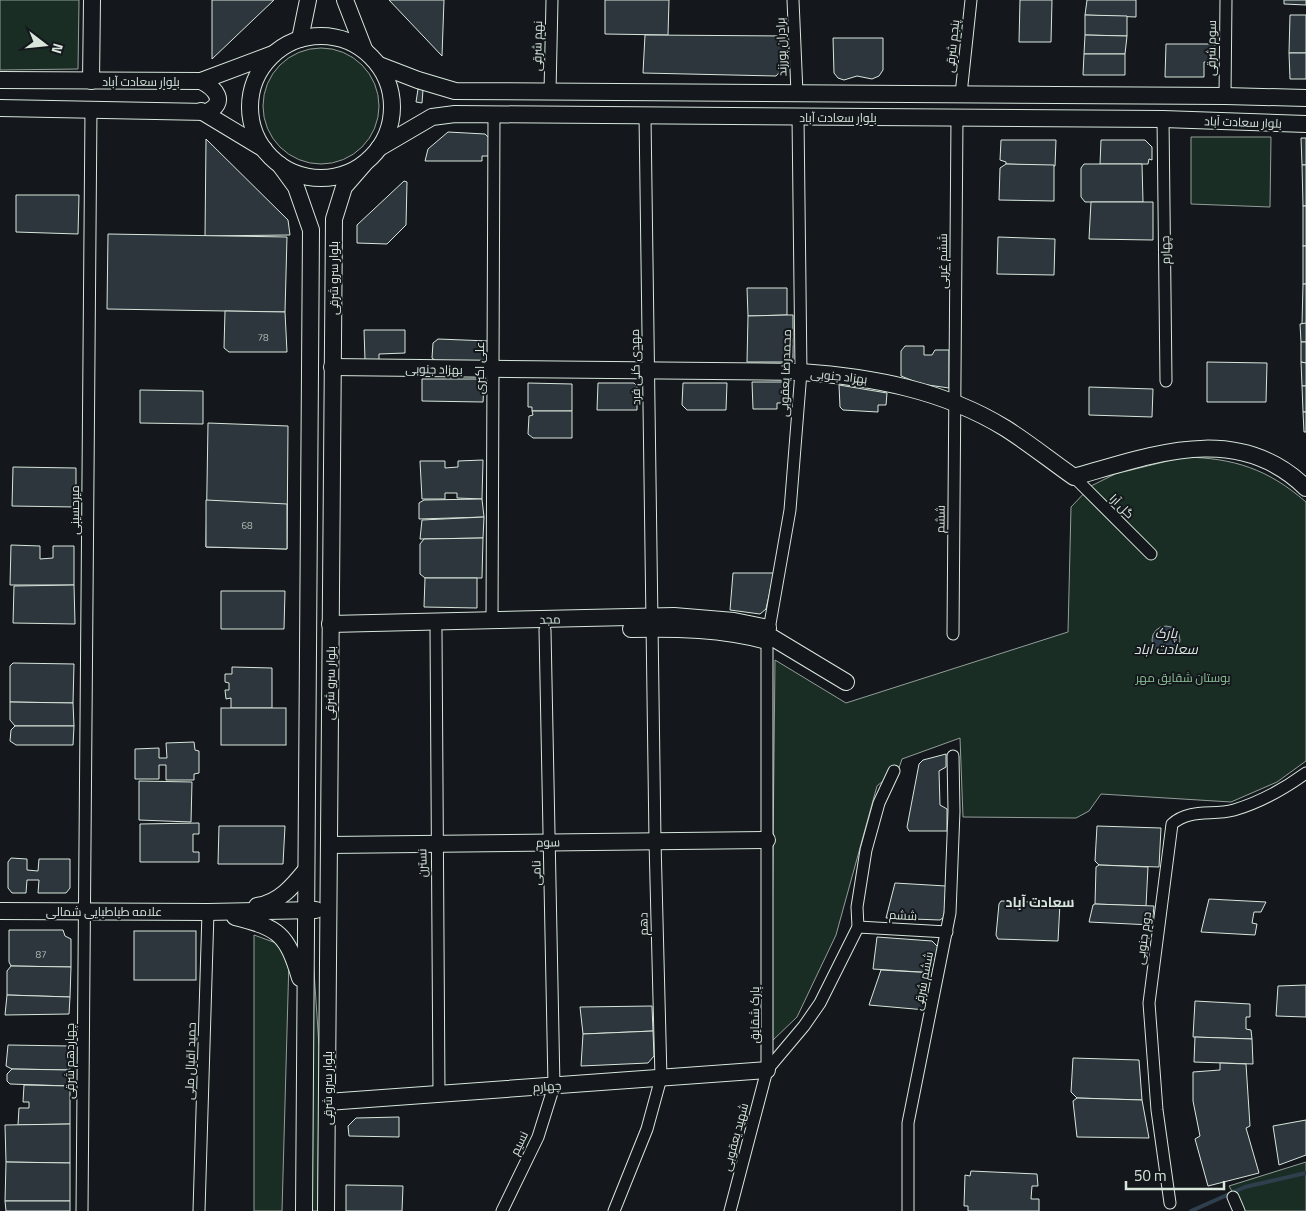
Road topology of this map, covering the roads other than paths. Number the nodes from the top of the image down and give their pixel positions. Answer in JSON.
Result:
{"nodes":[{"id":1,"x":92,"y":0,"type":"edge"},
{"id":2,"x":308,"y":0,"type":"edge"},
{"id":3,"x":345,"y":0,"type":"edge"},
{"id":4,"x":552,"y":0,"type":"edge"},
{"id":5,"x":793,"y":0,"type":"edge"},
{"id":6,"x":971,"y":0,"type":"edge"},
{"id":7,"x":1226,"y":0,"type":"edge"},
{"id":8,"x":300,"y":38,"type":"junction"},
{"id":9,"x":364,"y":49,"type":"junction"},
{"id":10,"x":276,"y":52,"type":"junction"},
{"id":11,"x":379,"y":65,"type":"junction"},
{"id":12,"x":0,"y":80,"type":"edge"},
{"id":13,"x":91,"y":81,"type":"junction"},
{"id":14,"x":201,"y":81,"type":"junction"},
{"id":15,"x":550,"y":92,"type":"junction"},
{"id":16,"x":757,"y":93,"type":"junction"},
{"id":17,"x":796,"y":93,"type":"junction"},
{"id":18,"x":961,"y":94,"type":"junction"},
{"id":19,"x":1224,"y":96,"type":"junction"},
{"id":20,"x":1306,"y":98,"type":"edge"},
{"id":21,"x":0,"y":108,"type":"edge"},
{"id":22,"x":91,"y":110,"type":"junction"},
{"id":23,"x":201,"y":111,"type":"junction"},
{"id":24,"x":494,"y":115,"type":"junction"},
{"id":25,"x":645,"y":116,"type":"junction"},
{"id":26,"x":753,"y":116,"type":"junction"},
{"id":27,"x":798,"y":117,"type":"junction"},
{"id":28,"x":957,"y":118,"type":"junction"},
{"id":29,"x":1163,"y":119,"type":"junction"},
{"id":30,"x":1306,"y":124,"type":"edge"},
{"id":31,"x":379,"y":148,"type":"junction"},
{"id":32,"x":264,"y":149,"type":"junction"},
{"id":33,"x":364,"y":164,"type":"junction"},
{"id":34,"x":280,"y":165,"type":"junction"},
{"id":35,"x":332,"y":367,"type":"junction"},
{"id":36,"x":493,"y":370,"type":"junction"},
{"id":37,"x":648,"y":372,"type":"junction"},
{"id":38,"x":800,"y":372,"type":"junction"},
{"id":39,"x":1166,"y":381,"type":"dead end"},
{"id":40,"x":956,"y":405,"type":"junction"},
{"id":41,"x":1074,"y":477,"type":"junction"},
{"id":42,"x":1306,"y":488,"type":"edge"},
{"id":43,"x":1151,"y":554,"type":"dead end"},
{"id":44,"x":651,"y":623,"type":"junction"},
{"id":45,"x":492,"y":625,"type":"junction"},
{"id":46,"x":544,"y":625,"type":"junction"},
{"id":47,"x":436,"y":626,"type":"junction"},
{"id":48,"x":330,"y":628,"type":"junction"},
{"id":49,"x":953,"y":634,"type":"dead end"},
{"id":50,"x":768,"y":635,"type":"junction"},
{"id":51,"x":846,"y":682,"type":"dead end"},
{"id":52,"x":952,"y":756,"type":"dead end"},
{"id":53,"x":894,"y":771,"type":"dead end"},
{"id":54,"x":1306,"y":773,"type":"edge"},
{"id":55,"x":767,"y":840,"type":"junction"},
{"id":56,"x":654,"y":841,"type":"junction"},
{"id":57,"x":549,"y":842,"type":"junction"},
{"id":58,"x":436,"y":844,"type":"junction"},
{"id":59,"x":329,"y":845,"type":"junction"},
{"id":60,"x":306,"y":870,"type":"junction"},
{"id":61,"x":306,"y":910,"type":"junction"},
{"id":62,"x":328,"y":910,"type":"junction"},
{"id":63,"x":0,"y":911,"type":"edge"},
{"id":64,"x":84,"y":911,"type":"junction"},
{"id":65,"x":208,"y":912,"type":"junction"},
{"id":66,"x":858,"y":927,"type":"junction"},
{"id":67,"x":947,"y":932,"type":"junction"},
{"id":68,"x":305,"y":995,"type":"junction"},
{"id":69,"x":768,"y":1070,"type":"junction"},
{"id":70,"x":661,"y":1078,"type":"junction"},
{"id":71,"x":554,"y":1086,"type":"junction"},
{"id":72,"x":439,"y":1094,"type":"junction"},
{"id":73,"x":327,"y":1102,"type":"junction"},
{"id":74,"x":1233,"y":1197,"type":"dead end"},
{"id":75,"x":1170,"y":1203,"type":"dead end"},
{"id":76,"x":82,"y":1211,"type":"edge"},
{"id":77,"x":199,"y":1211,"type":"edge"},
{"id":78,"x":304,"y":1211,"type":"edge"},
{"id":79,"x":326,"y":1211,"type":"edge"},
{"id":80,"x":502,"y":1211,"type":"edge"},
{"id":81,"x":614,"y":1211,"type":"edge"},
{"id":82,"x":730,"y":1211,"type":"edge"},
{"id":83,"x":908,"y":1211,"type":"edge"},
{"id":84,"x":1239,"y":1211,"type":"edge"}],
"edges":[{"from":1,"to":13,"type":"main road"},
{"from":2,"to":8,"type":"main road"},
{"from":3,"to":9,"type":"main road"},
{"from":4,"to":15,"type":"street","name":"نهم شرقی"},
{"from":5,"to":17,"type":"street","name":"برادران پورزند"},
{"from":6,"to":18,"type":"street","name":"پنجم شرقی"},
{"from":7,"to":19,"type":"street","name":"سوم شرقی"},
{"from":8,"to":9,"type":"main road"},
{"from":8,"to":10,"type":"main road"},
{"from":9,"to":11,"type":"main road"},
{"from":10,"to":14,"type":"main road","name":"بلوار سعادت آباد"},
{"from":10,"to":32,"type":"main road"},
{"from":11,"to":15,"type":"main road","name":"بلوار سعادت آباد"},
{"from":11,"to":31,"type":"main road"},
{"from":12,"to":13,"type":"main road","name":"بلوار سعادت آباد"},
{"from":13,"to":14,"type":"main road","name":"بلوار سعادت آباد"},
{"from":14,"to":23,"type":"main road"},
{"from":15,"to":16,"type":"main road","name":"بلوار سعادت آباد"},
{"from":16,"to":17,"type":"main road","name":"بلوار سعادت آباد"},
{"from":16,"to":26,"type":"main road"},
{"from":17,"to":18,"type":"main road","name":"بلوار سعادت آباد"},
{"from":18,"to":19,"type":"main road","name":"بلوار سعادت آباد"},
{"from":19,"to":20,"type":"main road","name":"بلوار سعادت آباد"},
{"from":21,"to":22,"type":"main road"},
{"from":22,"to":23,"type":"main road"},
{"from":22,"to":64,"type":"street","name":"میرحسینی"},
{"from":23,"to":32,"type":"main road"},
{"from":24,"to":25,"type":"main road","name":"بلوار سعادت آباد"},
{"from":24,"to":31,"type":"main road","name":"بلوار سعادت آباد"},
{"from":24,"to":36,"type":"street","name":"علی اکبری"},
{"from":25,"to":26,"type":"main road","name":"بلوار سعادت آباد"},
{"from":25,"to":37,"type":"street","name":"مهدی کنی فرد"},
{"from":26,"to":27,"type":"main road","name":"بلوار سعادت آباد"},
{"from":27,"to":28,"type":"main road","name":"بلوار سعادت آباد"},
{"from":27,"to":38,"type":"street","name":"محمدرضا یعقوبی"},
{"from":28,"to":29,"type":"main road","name":"بلوار سعادت آباد"},
{"from":28,"to":40,"type":"street","name":"ششم غربی"},
{"from":29,"to":30,"type":"main road","name":"بلوار سعادت آباد"},
{"from":29,"to":39,"type":"street","name":"چهارم"},
{"from":31,"to":33,"type":"main road"},
{"from":32,"to":34,"type":"main road"},
{"from":33,"to":34,"type":"main road"},
{"from":33,"to":35,"type":"main road","name":"بلوار سرو شرقی"},
{"from":34,"to":60,"type":"main road","name":"بلوار سرو شرقی"},
{"from":35,"to":36,"type":"main road","name":"بهزاد جنوبی"},
{"from":35,"to":48,"type":"main road","name":"بلوار سرو شرقی"},
{"from":36,"to":37,"type":"main road","name":"بهزاد جنوبی"},
{"from":36,"to":45,"type":"street","name":"علی اکبری"},
{"from":37,"to":38,"type":"main road","name":"بهزاد جنوبی"},
{"from":37,"to":44,"type":"street","name":"مهدی کنی فرد"},
{"from":38,"to":40,"type":"main road","name":"بهزاد جنوبی"},
{"from":38,"to":50,"type":"street","name":"محمدرضا یعقوبی"},
{"from":40,"to":41,"type":"main road","name":"بهزاد جنوبی"},
{"from":40,"to":49,"type":"street","name":"ششم"},
{"from":41,"to":42,"type":"main road"},
{"from":41,"to":43,"type":"street","name":"گل آرا"},
{"from":44,"to":46,"type":"main road","name":"مجد"},
{"from":44,"to":50,"type":"main road","name":"مجد"},
{"from":44,"to":56,"type":"street","name":"دهم"},
{"from":45,"to":46,"type":"main road","name":"مجد"},
{"from":45,"to":47,"type":"main road","name":"مجد"},
{"from":46,"to":57,"type":"street","name":"نامی"},
{"from":47,"to":48,"type":"main road","name":"مجد"},
{"from":47,"to":58,"type":"street","name":"نسترن"},
{"from":48,"to":59,"type":"main road","name":"بلوار سرو شرقی"},
{"from":50,"to":51,"type":"main road","name":"مجد"},
{"from":50,"to":55,"type":"street","name":"پارک شقایق"},
{"from":52,"to":67,"type":"street","name":"ششم شرقی"},
{"from":53,"to":66,"type":"street"},
{"from":54,"to":75,"type":"street","name":"دوم جنوبی"},
{"from":55,"to":56,"type":"main road","name":"سوم"},
{"from":55,"to":69,"type":"street","name":"پارک شقایق"},
{"from":56,"to":57,"type":"main road","name":"سوم"},
{"from":56,"to":70,"type":"street","name":"دهم"},
{"from":57,"to":58,"type":"main road","name":"سوم"},
{"from":57,"to":71,"type":"street","name":"نامی"},
{"from":58,"to":59,"type":"main road","name":"سوم"},
{"from":58,"to":72,"type":"street","name":"نسترن"},
{"from":59,"to":62,"type":"main road","name":"بلوار سرو شرقی"},
{"from":60,"to":61,"type":"main road","name":"بلوار سرو شرقی"},
{"from":60,"to":65,"type":"main road","name":"علامه طباطبایی شمالی"},
{"from":61,"to":62,"type":"main road","name":"علامه طباطبایی شمالی"},
{"from":61,"to":65,"type":"main road","name":"علامه طباطبایی شمالی"},
{"from":61,"to":68,"type":"main road","name":"بلوار سرو شرقی"},
{"from":62,"to":73,"type":"main road","name":"بلوار سرو شرقی"},
{"from":63,"to":64,"type":"main road","name":"علامه طباطبایی شمالی"},
{"from":64,"to":65,"type":"main road","name":"علامه طباطبایی شمالی"},
{"from":64,"to":76,"type":"street","name":"چهاردهم شرقی"},
{"from":65,"to":68,"type":"main road","name":"علامه طباطبایی شمالی"},
{"from":65,"to":77,"type":"street","name":"حمید اقبال ملی"},
{"from":66,"to":67,"type":"street","name":"ششم"},
{"from":66,"to":69,"type":"street"},
{"from":67,"to":83,"type":"street","name":"ششم شرقی"},
{"from":68,"to":78,"type":"main road","name":"بلوار سرو شرقی"},
{"from":69,"to":70,"type":"main road","name":"چهارم"},
{"from":69,"to":82,"type":"street","name":"شهید یعقوبی"},
{"from":70,"to":71,"type":"main road","name":"چهارم"},
{"from":70,"to":81,"type":"street","name":"دهم"},
{"from":71,"to":72,"type":"main road","name":"چهارم"},
{"from":71,"to":80,"type":"street","name":"نسیم"},
{"from":72,"to":73,"type":"main road","name":"چهارم"},
{"from":73,"to":79,"type":"main road","name":"بلوار سرو شرقی"},
{"from":74,"to":84,"type":"street"}]}
